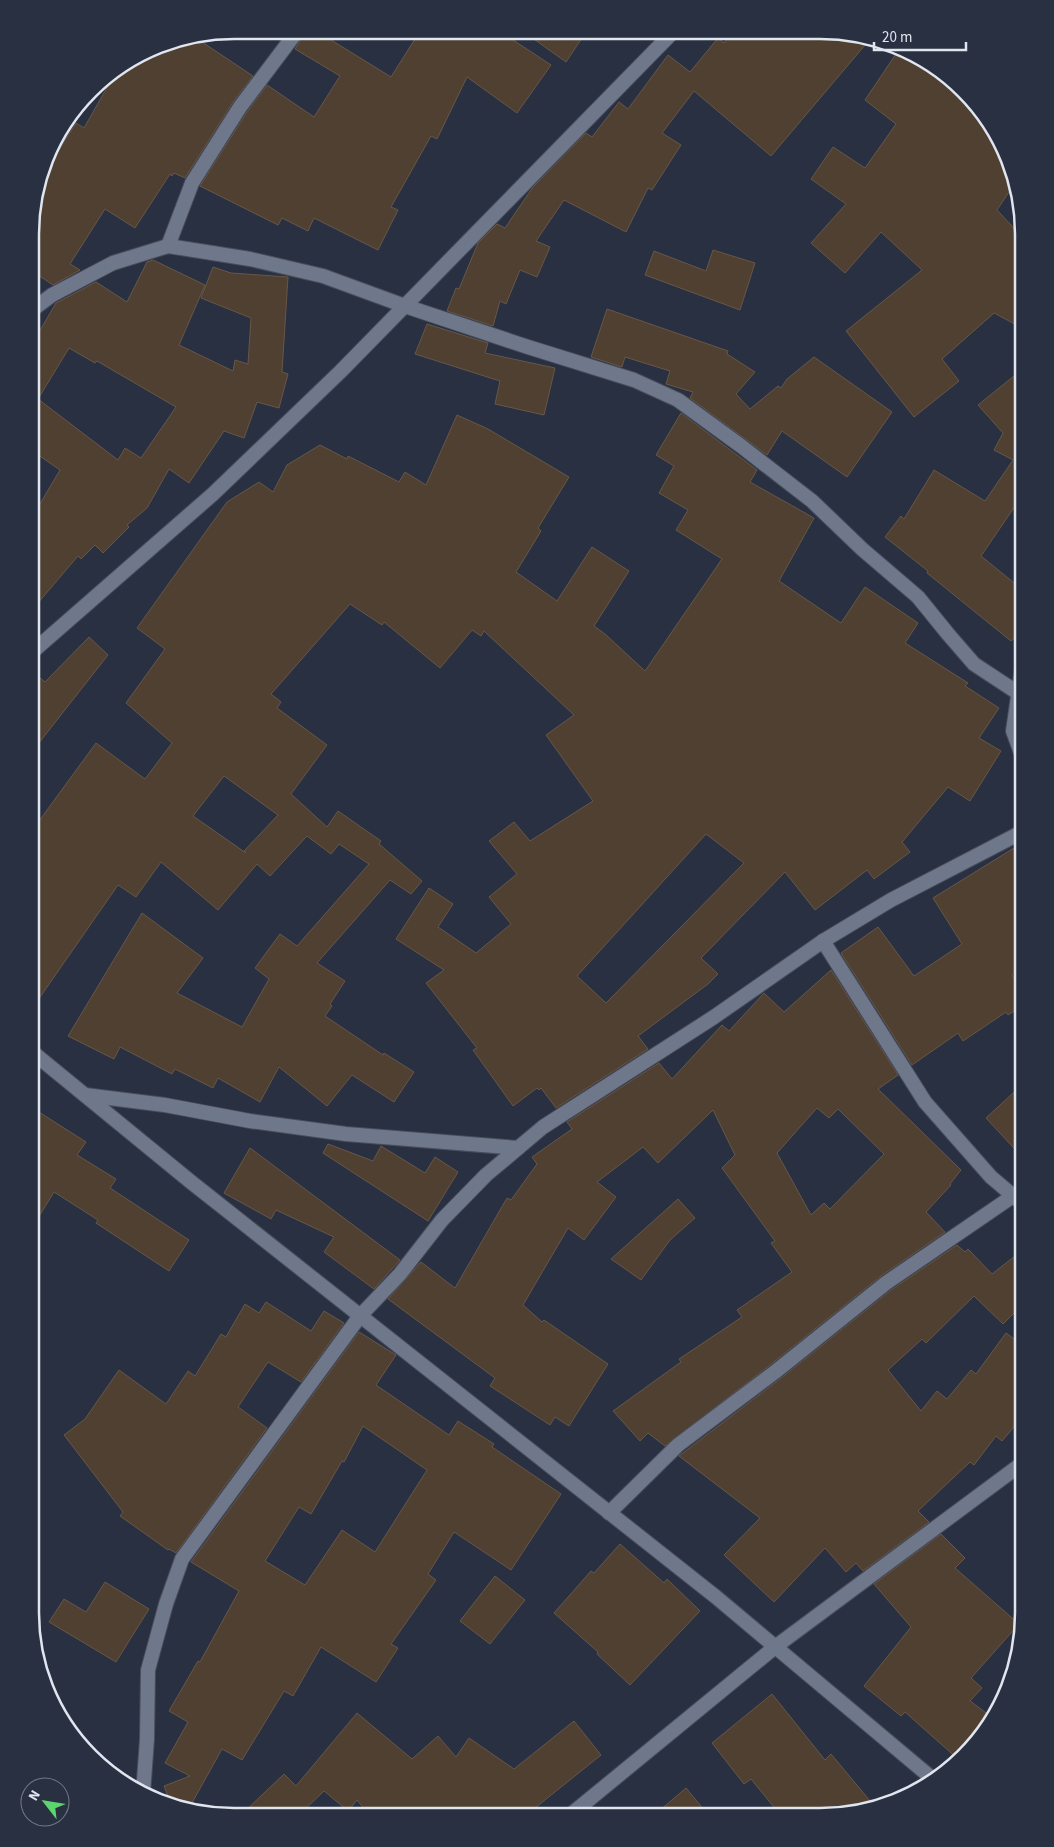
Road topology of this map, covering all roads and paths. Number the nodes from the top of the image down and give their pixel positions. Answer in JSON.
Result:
{"nodes":[{"id":1,"x":291,"y":39,"type":"edge"},
{"id":2,"x":666,"y":39,"type":"edge"},
{"id":3,"x":168,"y":246,"type":"junction"},
{"id":4,"x":39,"y":305,"type":"edge"},
{"id":5,"x":405,"y":306,"type":"junction"},
{"id":6,"x":39,"y":646,"type":"edge"},
{"id":7,"x":1015,"y":691,"type":"edge"},
{"id":8,"x":1015,"y":716,"type":"edge"},
{"id":9,"x":1015,"y":736,"type":"edge"},
{"id":10,"x":1015,"y":836,"type":"edge"},
{"id":11,"x":822,"y":941,"type":"junction"},
{"id":12,"x":39,"y":1058,"type":"edge"},
{"id":13,"x":85,"y":1095,"type":"junction"},
{"id":14,"x":518,"y":1148,"type":"junction"},
{"id":15,"x":1015,"y":1197,"type":"edge"},
{"id":16,"x":1015,"y":1202,"type":"edge"},
{"id":17,"x":360,"y":1316,"type":"junction"},
{"id":18,"x":1015,"y":1469,"type":"edge"},
{"id":19,"x":609,"y":1514,"type":"junction"},
{"id":20,"x":775,"y":1647,"type":"junction"},
{"id":21,"x":928,"y":1775,"type":"edge"},
{"id":22,"x":144,"y":1786,"type":"edge"},
{"id":23,"x":579,"y":1808,"type":"edge"}],
"edges":[{"from":1,"to":3,"type":"street"},
{"from":2,"to":5,"type":"street"},
{"from":3,"to":4,"type":"street"},
{"from":3,"to":5,"type":"street"},
{"from":5,"to":6,"type":"street"},
{"from":5,"to":7,"type":"street"},
{"from":8,"to":9,"type":"street"},
{"from":10,"to":11,"type":"street"},
{"from":11,"to":14,"type":"street"},
{"from":11,"to":15,"type":"street"},
{"from":12,"to":13,"type":"street"},
{"from":13,"to":14,"type":"street"},
{"from":13,"to":17,"type":"street"},
{"from":14,"to":17,"type":"street"},
{"from":16,"to":19,"type":"street"},
{"from":17,"to":19,"type":"street"},
{"from":17,"to":22,"type":"street"},
{"from":18,"to":20,"type":"street"},
{"from":19,"to":20,"type":"street"},
{"from":20,"to":21,"type":"street"},
{"from":20,"to":23,"type":"street"}]}
